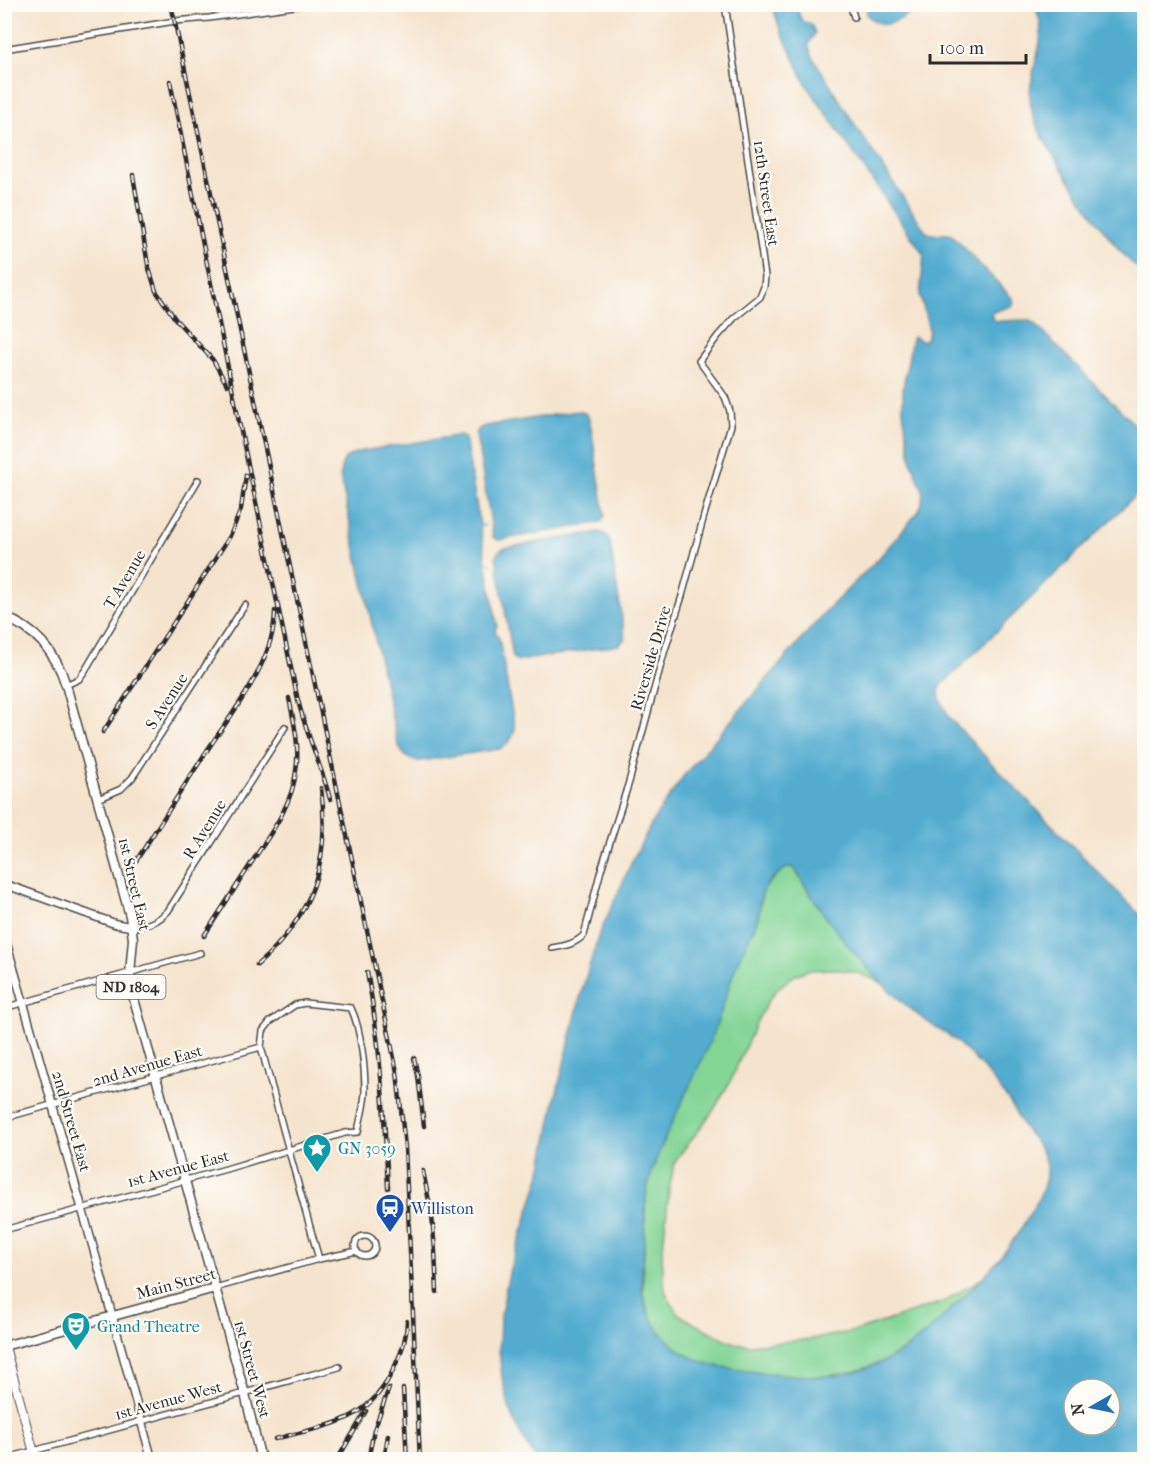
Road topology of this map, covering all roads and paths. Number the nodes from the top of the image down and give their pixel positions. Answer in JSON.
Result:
{"nodes":[{"id":1,"x":308,"y":4,"type":"edge"},
{"id":2,"x":725,"y":4,"type":"edge"},
{"id":3,"x":850,"y":4,"type":"edge"},
{"id":4,"x":854,"y":17,"type":"dead end"},
{"id":5,"x":4,"y":49,"type":"edge"},
{"id":6,"x":699,"y":362,"type":"joint"},
{"id":7,"x":198,"y":480,"type":"dead end"},
{"id":8,"x":245,"y":605,"type":"dead end"},
{"id":9,"x":4,"y":617,"type":"edge"},
{"id":10,"x":66,"y":685,"type":"junction"},
{"id":11,"x":285,"y":727,"type":"dead end"},
{"id":12,"x":98,"y":799,"type":"junction"},
{"id":13,"x":4,"y":884,"type":"edge"},
{"id":14,"x":132,"y":927,"type":"junction"},
{"id":15,"x":4,"y":935,"type":"edge"},
{"id":16,"x":552,"y":948,"type":"dead end"},
{"id":17,"x":200,"y":953,"type":"dead end"},
{"id":18,"x":129,"y":974,"type":"junction"},
{"id":19,"x":24,"y":1002,"type":"junction"},
{"id":20,"x":4,"y":1008,"type":"edge"},
{"id":21,"x":261,"y":1047,"type":"junction"},
{"id":22,"x":156,"y":1076,"type":"junction"},
{"id":23,"x":53,"y":1105,"type":"junction"},
{"id":24,"x":4,"y":1118,"type":"edge"},
{"id":25,"x":289,"y":1150,"type":"junction"},
{"id":26,"x":185,"y":1180,"type":"junction"},
{"id":27,"x":82,"y":1209,"type":"junction"},
{"id":28,"x":4,"y":1230,"type":"edge"},
{"id":29,"x":357,"y":1251,"type":"dead end"},
{"id":30,"x":319,"y":1259,"type":"junction"},
{"id":31,"x":215,"y":1288,"type":"junction"},
{"id":32,"x":112,"y":1315,"type":"junction"},
{"id":33,"x":5,"y":1345,"type":"edge"},
{"id":34,"x":339,"y":1367,"type":"dead end"},
{"id":35,"x":245,"y":1394,"type":"junction"},
{"id":36,"x":141,"y":1422,"type":"junction"},
{"id":37,"x":35,"y":1455,"type":"edge"},
{"id":38,"x":4,"y":1459,"type":"edge"},
{"id":39,"x":152,"y":1460,"type":"edge"},
{"id":40,"x":261,"y":1460,"type":"edge"}],
"edges":[{"from":1,"to":5,"type":"street"},
{"from":2,"to":6,"type":"street","name":"12th Street East"},
{"from":3,"to":4,"type":"street"},
{"from":6,"to":16,"type":"street","name":"Riverside Drive"},
{"from":7,"to":10,"type":"street","name":"T Avenue"},
{"from":8,"to":12,"type":"street","name":"S Avenue"},
{"from":9,"to":10,"type":"main road","name":"1st Street East","number":"ND 1804"},
{"from":10,"to":12,"type":"main road","name":"1st Street East","number":"ND 1804"},
{"from":11,"to":14,"type":"street","name":"R Avenue"},
{"from":12,"to":14,"type":"main road","name":"1st Street East","number":"ND 1804"},
{"from":13,"to":14,"type":"street"},
{"from":14,"to":18,"type":"main road","name":"1st Street East","number":"ND 1804"},
{"from":15,"to":19,"type":"street","name":"2nd Street East"},
{"from":17,"to":18,"type":"street"},
{"from":18,"to":19,"type":"street"},
{"from":18,"to":22,"type":"main road","name":"1st Street East","number":"ND 1804"},
{"from":19,"to":20,"type":"street"},
{"from":19,"to":23,"type":"street","name":"2nd Street East"},
{"from":21,"to":22,"type":"street","name":"2nd Avenue East"},
{"from":21,"to":25,"type":"street"},
{"from":21,"to":25,"type":"street","name":"1st Avenue East"},
{"from":22,"to":23,"type":"street","name":"2nd Avenue East"},
{"from":22,"to":26,"type":"main road","name":"1st Street East","number":"ND 1804"},
{"from":23,"to":24,"type":"street","name":"2nd Avenue East"},
{"from":23,"to":27,"type":"street","name":"2nd Street East"},
{"from":25,"to":26,"type":"street","name":"1st Avenue East"},
{"from":25,"to":30,"type":"street"},
{"from":26,"to":27,"type":"street","name":"1st Avenue East"},
{"from":26,"to":31,"type":"main road","name":"1st Street East","number":"ND 1804"},
{"from":27,"to":28,"type":"street","name":"1st Avenue East"},
{"from":27,"to":32,"type":"street","name":"2nd Street East"},
{"from":29,"to":30,"type":"street","name":"Main Street"},
{"from":30,"to":31,"type":"street","name":"Main Street"},
{"from":31,"to":32,"type":"main road","name":"Main Street"},
{"from":31,"to":35,"type":"main road","name":"1st Street West"},
{"from":32,"to":33,"type":"main road","name":"Main Street"},
{"from":32,"to":36,"type":"street","name":"2nd Street East"},
{"from":33,"to":37,"type":"main road"},
{"from":34,"to":35,"type":"street","name":"1st Avenue West"},
{"from":35,"to":36,"type":"street","name":"1st Avenue West"},
{"from":35,"to":40,"type":"main road","name":"1st Street West"},
{"from":36,"to":37,"type":"street","name":"1st Avenue West"},
{"from":36,"to":39,"type":"street","name":"2nd Street East"},
{"from":37,"to":38,"type":"street","name":"1st Avenue West"}]}
